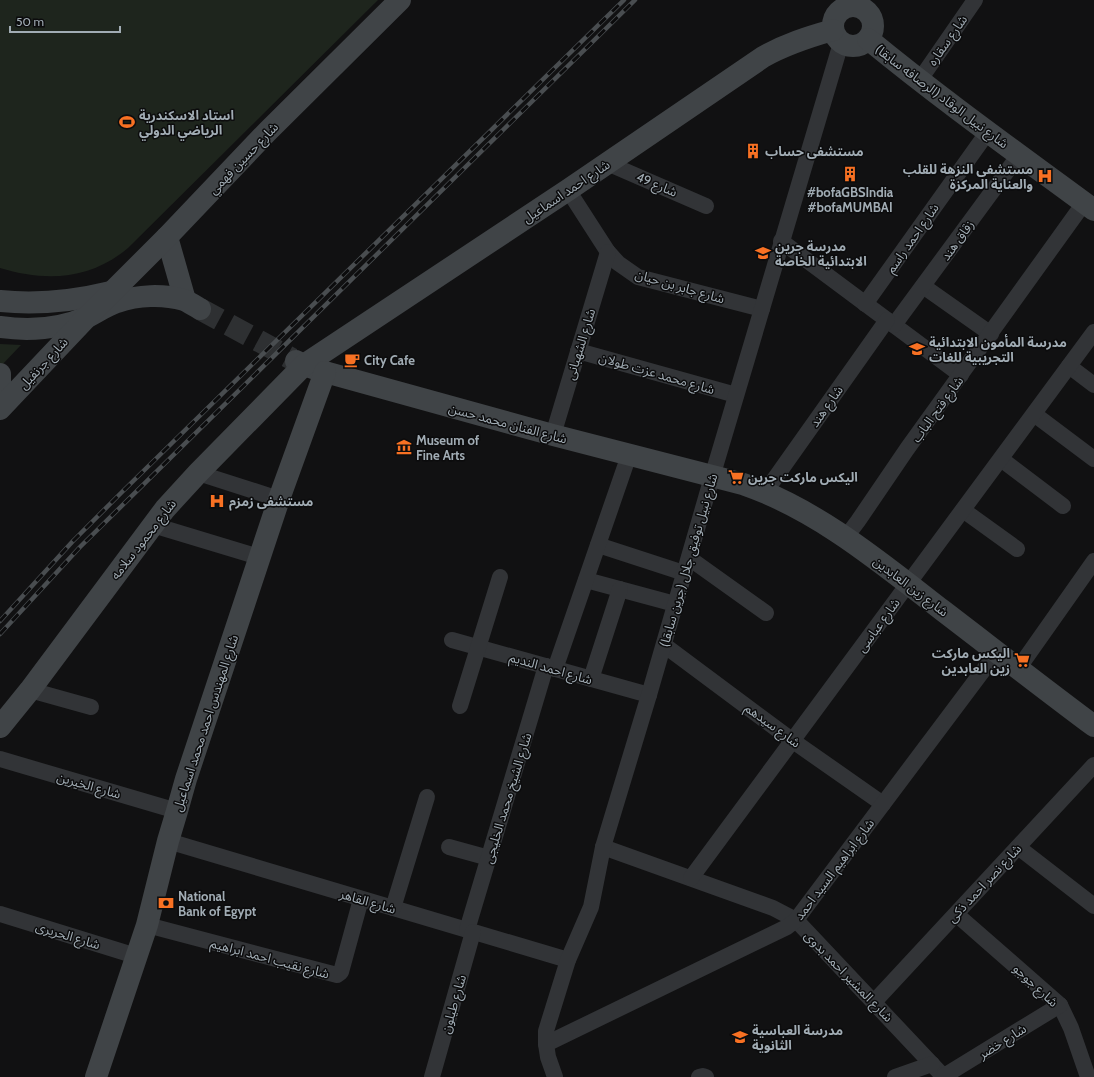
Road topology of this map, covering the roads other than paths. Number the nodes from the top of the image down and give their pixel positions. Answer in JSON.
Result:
{"nodes":[{"id":1,"x":400,"y":0,"type":"edge"},
{"id":2,"x":975,"y":0,"type":"edge"},
{"id":3,"x":849,"y":4,"type":"edge"},
{"id":4,"x":837,"y":36,"type":"junction"},
{"id":5,"x":868,"y":39,"type":"junction"},
{"id":6,"x":919,"y":81,"type":"junction"},
{"id":7,"x":987,"y":133,"type":"junction"},
{"id":8,"x":1019,"y":154,"type":"junction"},
{"id":9,"x":607,"y":163,"type":"junction"},
{"id":10,"x":568,"y":190,"type":"junction"},
{"id":11,"x":706,"y":206,"type":"dead end"},
{"id":12,"x":1089,"y":206,"type":"edge"},
{"id":13,"x":167,"y":237,"type":"junction"},
{"id":14,"x":781,"y":242,"type":"junction"},
{"id":15,"x":608,"y":252,"type":"junction"},
{"id":16,"x":923,"y":286,"type":"junction"},
{"id":17,"x":111,"y":292,"type":"junction"},
{"id":18,"x":0,"y":301,"type":"edge"},
{"id":19,"x":865,"y":304,"type":"junction"},
{"id":20,"x":762,"y":309,"type":"junction"},
{"id":21,"x":87,"y":317,"type":"junction"},
{"id":22,"x":891,"y":323,"type":"junction"},
{"id":23,"x":0,"y":327,"type":"edge"},
{"id":24,"x":1094,"y":332,"type":"edge"},
{"id":25,"x":991,"y":334,"type":"junction"},
{"id":26,"x":578,"y":351,"type":"junction"},
{"id":27,"x":298,"y":362,"type":"junction"},
{"id":28,"x":1069,"y":366,"type":"junction"},
{"id":29,"x":325,"y":372,"type":"junction"},
{"id":30,"x":0,"y":374,"type":"edge"},
{"id":31,"x":961,"y":375,"type":"junction"},
{"id":32,"x":1094,"y":385,"type":"edge"},
{"id":33,"x":0,"y":392,"type":"edge"},
{"id":34,"x":736,"y":395,"type":"junction"},
{"id":35,"x":0,"y":409,"type":"edge"},
{"id":36,"x":1034,"y":414,"type":"junction"},
{"id":37,"x":552,"y":435,"type":"junction"},
{"id":38,"x":629,"y":455,"type":"junction"},
{"id":39,"x":1000,"y":459,"type":"junction"},
{"id":40,"x":1094,"y":459,"type":"edge"},
{"id":41,"x":198,"y":472,"type":"junction"},
{"id":42,"x":712,"y":477,"type":"junction"},
{"id":43,"x":766,"y":491,"type":"junction"},
{"id":44,"x":279,"y":499,"type":"junction"},
{"id":45,"x":1063,"y":506,"type":"dead end"},
{"id":46,"x":963,"y":510,"type":"junction"},
{"id":47,"x":153,"y":525,"type":"junction"},
{"id":48,"x":846,"y":537,"type":"junction"},
{"id":49,"x":598,"y":545,"type":"junction"},
{"id":50,"x":1017,"y":549,"type":"dead end"},
{"id":51,"x":259,"y":557,"type":"junction"},
{"id":52,"x":1094,"y":561,"type":"edge"},
{"id":53,"x":686,"y":566,"type":"junction"},
{"id":54,"x":500,"y":577,"type":"dead end"},
{"id":55,"x":586,"y":580,"type":"junction"},
{"id":56,"x":908,"y":584,"type":"junction"},
{"id":57,"x":620,"y":589,"type":"junction"},
{"id":58,"x":675,"y":604,"type":"junction"},
{"id":59,"x":766,"y":613,"type":"dead end"},
{"id":60,"x":452,"y":640,"type":"dead end"},
{"id":61,"x":664,"y":645,"type":"junction"},
{"id":62,"x":478,"y":647,"type":"junction"},
{"id":63,"x":997,"y":652,"type":"junction"},
{"id":64,"x":551,"y":668,"type":"junction"},
{"id":65,"x":1018,"y":669,"type":"junction"},
{"id":66,"x":591,"y":679,"type":"junction"},
{"id":67,"x":30,"y":690,"type":"junction"},
{"id":68,"x":649,"y":695,"type":"junction"},
{"id":69,"x":460,"y":706,"type":"dead end"},
{"id":70,"x":91,"y":707,"type":"dead end"},
{"id":71,"x":1094,"y":726,"type":"edge"},
{"id":72,"x":0,"y":727,"type":"edge"},
{"id":73,"x":793,"y":740,"type":"junction"},
{"id":74,"x":0,"y":759,"type":"edge"},
{"id":75,"x":1094,"y":765,"type":"edge"},
{"id":76,"x":427,"y":797,"type":"dead end"},
{"id":77,"x":883,"y":804,"type":"junction"},
{"id":78,"x":178,"y":811,"type":"junction"},
{"id":79,"x":168,"y":841,"type":"junction"},
{"id":80,"x":1018,"y":846,"type":"junction"},
{"id":81,"x":449,"y":847,"type":"dead end"},
{"id":82,"x":603,"y":847,"type":"junction"},
{"id":83,"x":489,"y":858,"type":"junction"},
{"id":84,"x":691,"y":878,"type":"junction"},
{"id":85,"x":361,"y":899,"type":"junction"},
{"id":86,"x":1094,"y":906,"type":"edge"},
{"id":87,"x":393,"y":908,"type":"junction"},
{"id":88,"x":0,"y":914,"type":"edge"},
{"id":89,"x":956,"y":914,"type":"junction"},
{"id":90,"x":796,"y":920,"type":"junction"},
{"id":91,"x":147,"y":925,"type":"junction"},
{"id":92,"x":470,"y":931,"type":"junction"},
{"id":93,"x":136,"y":956,"type":"junction"},
{"id":94,"x":568,"y":960,"type":"junction"},
{"id":95,"x":874,"y":1002,"type":"junction"},
{"id":96,"x":1060,"y":1005,"type":"junction"},
{"id":97,"x":546,"y":1044,"type":"junction"},
{"id":98,"x":932,"y":1064,"type":"junction"},
{"id":99,"x":96,"y":1077,"type":"edge"},
{"id":100,"x":432,"y":1077,"type":"edge"},
{"id":101,"x":555,"y":1077,"type":"edge"},
{"id":102,"x":699,"y":1077,"type":"edge"},
{"id":103,"x":706,"y":1077,"type":"edge"},
{"id":104,"x":895,"y":1077,"type":"edge"},
{"id":105,"x":944,"y":1077,"type":"edge"},
{"id":106,"x":1088,"y":1077,"type":"edge"}],
"edges":[{"from":1,"to":13,"type":"street","name":"شارع حسين فهمي"},
{"from":2,"to":6,"type":"street","name":"شارع سقاره"},
{"from":3,"to":4,"type":"street"},
{"from":3,"to":5,"type":"street"},
{"from":4,"to":5,"type":"street"},
{"from":4,"to":9,"type":"street","name":"شارع احمد اسماعيل"},
{"from":4,"to":14,"type":"street","name":"شارع نبيل توفيق جلال (جرين سابقا)"},
{"from":5,"to":6,"type":"street","name":"شارع نبيل الوقاد (الرصافه سابقا)"},
{"from":6,"to":7,"type":"street","name":"شارع نبيل الوقاد (الرصافه سابقا)"},
{"from":7,"to":8,"type":"street","name":"شارع نبيل الوقاد (الرصافه سابقا)"},
{"from":7,"to":19,"type":"street","name":"شارع احمد راسم"},
{"from":8,"to":12,"type":"street","name":"شارع نبيل الوقاد (الرصافه سابقا)"},
{"from":8,"to":16,"type":"street","name":"زقاق هند"},
{"from":9,"to":10,"type":"street","name":"شارع احمد اسماعيل"},
{"from":9,"to":11,"type":"street","name":"شارع 49"},
{"from":10,"to":15,"type":"street","name":"شارع جابر بن حيان"},
{"from":10,"to":27,"type":"street","name":"شارع احمد اسماعيل"},
{"from":12,"to":25,"type":"street","name":"شارع فتح الباب"},
{"from":13,"to":17,"type":"street","name":"شارع حسين فهمي"},
{"from":13,"to":21,"type":"street"},
{"from":14,"to":19,"type":"street"},
{"from":14,"to":20,"type":"street","name":"شارع نبيل توفيق جلال (جرين سابقا)"},
{"from":15,"to":20,"type":"street","name":"شارع جابر بن حيان"},
{"from":15,"to":26,"type":"street","name":"شارع الشهبانى"},
{"from":16,"to":22,"type":"street","name":"زقاق هند"},
{"from":16,"to":25,"type":"street"},
{"from":17,"to":18,"type":"street"},
{"from":17,"to":21,"type":"street","name":"شارع حسين فهمي"},
{"from":19,"to":22,"type":"street"},
{"from":20,"to":34,"type":"street","name":"شارع نبيل توفيق جلال (جرين سابقا)"},
{"from":21,"to":23,"type":"street"},
{"from":21,"to":35,"type":"street","name":"شارع جرنفيل"},
{"from":22,"to":31,"type":"street"},
{"from":22,"to":43,"type":"street","name":"شارع هند"},
{"from":24,"to":28,"type":"street","name":"شارع عباسى"},
{"from":25,"to":31,"type":"street","name":"شارع فتح الباب"},
{"from":26,"to":34,"type":"street","name":"شارع محمد عزت طولان"},
{"from":26,"to":37,"type":"street","name":"شارع الشهبانى"},
{"from":27,"to":29,"type":"street","name":"شارع الفنان محمد حسن"},
{"from":27,"to":41,"type":"street","name":"شارع محمود سلامه"},
{"from":28,"to":32,"type":"street"},
{"from":28,"to":36,"type":"street","name":"شارع عباسى"},
{"from":29,"to":37,"type":"street","name":"شارع الفنان محمد حسن"},
{"from":29,"to":44,"type":"street","name":"شارع المهندس احمد محمد اسماعيل"},
{"from":30,"to":33,"type":"street"},
{"from":31,"to":48,"type":"street","name":"شارع فتح الباب"},
{"from":34,"to":42,"type":"street","name":"شارع نبيل توفيق جلال (جرين سابقا)"},
{"from":36,"to":39,"type":"street","name":"شارع عباسى"},
{"from":36,"to":40,"type":"street"},
{"from":37,"to":38,"type":"street","name":"شارع الفنان محمد حسن"},
{"from":38,"to":42,"type":"street","name":"شارع الفنان محمد حسن"},
{"from":38,"to":49,"type":"street","name":"شارع الشيخ محمد الخليجى"},
{"from":39,"to":45,"type":"street"},
{"from":39,"to":46,"type":"street","name":"شارع عباسى"},
{"from":41,"to":44,"type":"street"},
{"from":41,"to":47,"type":"street","name":"شارع محمود سلامه"},
{"from":42,"to":43,"type":"street","name":"شارع زين العابدين"},
{"from":42,"to":53,"type":"street","name":"شارع نبيل توفيق جلال (جرين سابقا)"},
{"from":43,"to":48,"type":"street","name":"شارع زين العابدين"},
{"from":44,"to":51,"type":"street","name":"شارع المهندس احمد محمد اسماعيل"},
{"from":46,"to":50,"type":"street"},
{"from":46,"to":56,"type":"street","name":"شارع عباسى"},
{"from":47,"to":51,"type":"street"},
{"from":47,"to":67,"type":"street","name":"شارع محمود سلامه"},
{"from":48,"to":56,"type":"street","name":"شارع زين العابدين"},
{"from":49,"to":53,"type":"street"},
{"from":49,"to":55,"type":"street","name":"شارع الشيخ محمد الخليجى"},
{"from":51,"to":78,"type":"street","name":"شارع المهندس احمد محمد اسماعيل"},
{"from":52,"to":65,"type":"street"},
{"from":53,"to":58,"type":"street","name":"شارع نبيل توفيق جلال (جرين سابقا)"},
{"from":53,"to":59,"type":"street"},
{"from":54,"to":62,"type":"street"},
{"from":55,"to":57,"type":"street"},
{"from":55,"to":64,"type":"street","name":"شارع الشيخ محمد الخليجى"},
{"from":56,"to":63,"type":"street","name":"شارع زين العابدين"},
{"from":56,"to":73,"type":"street","name":"شارع عباسى"},
{"from":57,"to":58,"type":"street"},
{"from":57,"to":66,"type":"street"},
{"from":58,"to":61,"type":"street","name":"شارع نبيل توفيق جلال (جرين سابقا)"},
{"from":60,"to":62,"type":"street","name":"شارع احمد النديم"},
{"from":61,"to":68,"type":"street","name":"شارع نبيل توفيق جلال (جرين سابقا)"},
{"from":61,"to":73,"type":"street","name":"شارع سيدهم"},
{"from":62,"to":64,"type":"street","name":"شارع احمد النديم"},
{"from":62,"to":69,"type":"street"},
{"from":63,"to":65,"type":"street","name":"شارع زين العابدين"},
{"from":63,"to":77,"type":"street","name":"شارع ابراهيم السيد احمد"},
{"from":64,"to":66,"type":"street","name":"شارع احمد النديم"},
{"from":64,"to":83,"type":"street","name":"شارع الشيخ محمد الخليجى"},
{"from":65,"to":71,"type":"street","name":"شارع زين العابدين"},
{"from":66,"to":68,"type":"street","name":"شارع احمد النديم"},
{"from":67,"to":70,"type":"street"},
{"from":67,"to":72,"type":"street","name":"شارع محمود سلامه"},
{"from":68,"to":82,"type":"street","name":"شارع نبيل توفيق جلال (جرين سابقا)"},
{"from":73,"to":77,"type":"street","name":"شارع سيدهم"},
{"from":73,"to":84,"type":"street","name":"شارع عباسى"},
{"from":74,"to":78,"type":"street","name":"شارع الخيرين"},
{"from":75,"to":80,"type":"street","name":"شارع نصر احمد ذكى"},
{"from":76,"to":87,"type":"street"},
{"from":77,"to":90,"type":"street","name":"شارع ابراهيم السيد احمد"},
{"from":78,"to":79,"type":"street","name":"شارع المهندس احمد محمد اسماعيل"},
{"from":79,"to":85,"type":"street","name":"شارع القاهر"},
{"from":79,"to":91,"type":"street","name":"شارع المهندس احمد محمد اسماعيل"},
{"from":80,"to":86,"type":"street"},
{"from":80,"to":89,"type":"street","name":"شارع نصر احمد ذكى"},
{"from":81,"to":83,"type":"street"},
{"from":82,"to":84,"type":"street","name":"شارع المشير احمد بدوى"},
{"from":82,"to":94,"type":"street","name":"شارع نبيل توفيق جلال (جرين سابقا)"},
{"from":83,"to":92,"type":"street","name":"شارع الشيخ محمد الخليجى"},
{"from":84,"to":90,"type":"street","name":"شارع المشير احمد بدوى"},
{"from":85,"to":87,"type":"street","name":"شارع القاهر"},
{"from":85,"to":91,"type":"street","name":"شارع نقيب احمد ابراهيم"},
{"from":87,"to":92,"type":"street","name":"شارع القاهر"},
{"from":88,"to":93,"type":"street","name":"شارع الحريرى"},
{"from":89,"to":95,"type":"street","name":"شارع نصر احمد ذكى"},
{"from":89,"to":96,"type":"street","name":"شارع جوجو"},
{"from":90,"to":95,"type":"street","name":"شارع المشير احمد بدوى"},
{"from":90,"to":97,"type":"street","name":"شارع ابراهيم السيد احمد"},
{"from":91,"to":93,"type":"street","name":"شارع المهندس احمد محمد اسماعيل"},
{"from":92,"to":94,"type":"street","name":"شارع القاهر"},
{"from":92,"to":100,"type":"street","name":"شارع طيلون"},
{"from":93,"to":99,"type":"street","name":"شارع المهندس احمد محمد اسماعيل"},
{"from":94,"to":97,"type":"street","name":"شارع نبيل توفيق جلال (جرين سابقا)"},
{"from":95,"to":98,"type":"street","name":"شارع المشير احمد بدوى"},
{"from":96,"to":105,"type":"street","name":"شارع خضر"},
{"from":96,"to":106,"type":"street","name":"شارع جوجو"},
{"from":97,"to":101,"type":"street","name":"شارع نبيل توفيق جلال (جرين سابقا)"},
{"from":98,"to":104,"type":"street"},
{"from":98,"to":105,"type":"street","name":"شارع المشير احمد بدوى"},
{"from":102,"to":103,"type":"street"}]}
